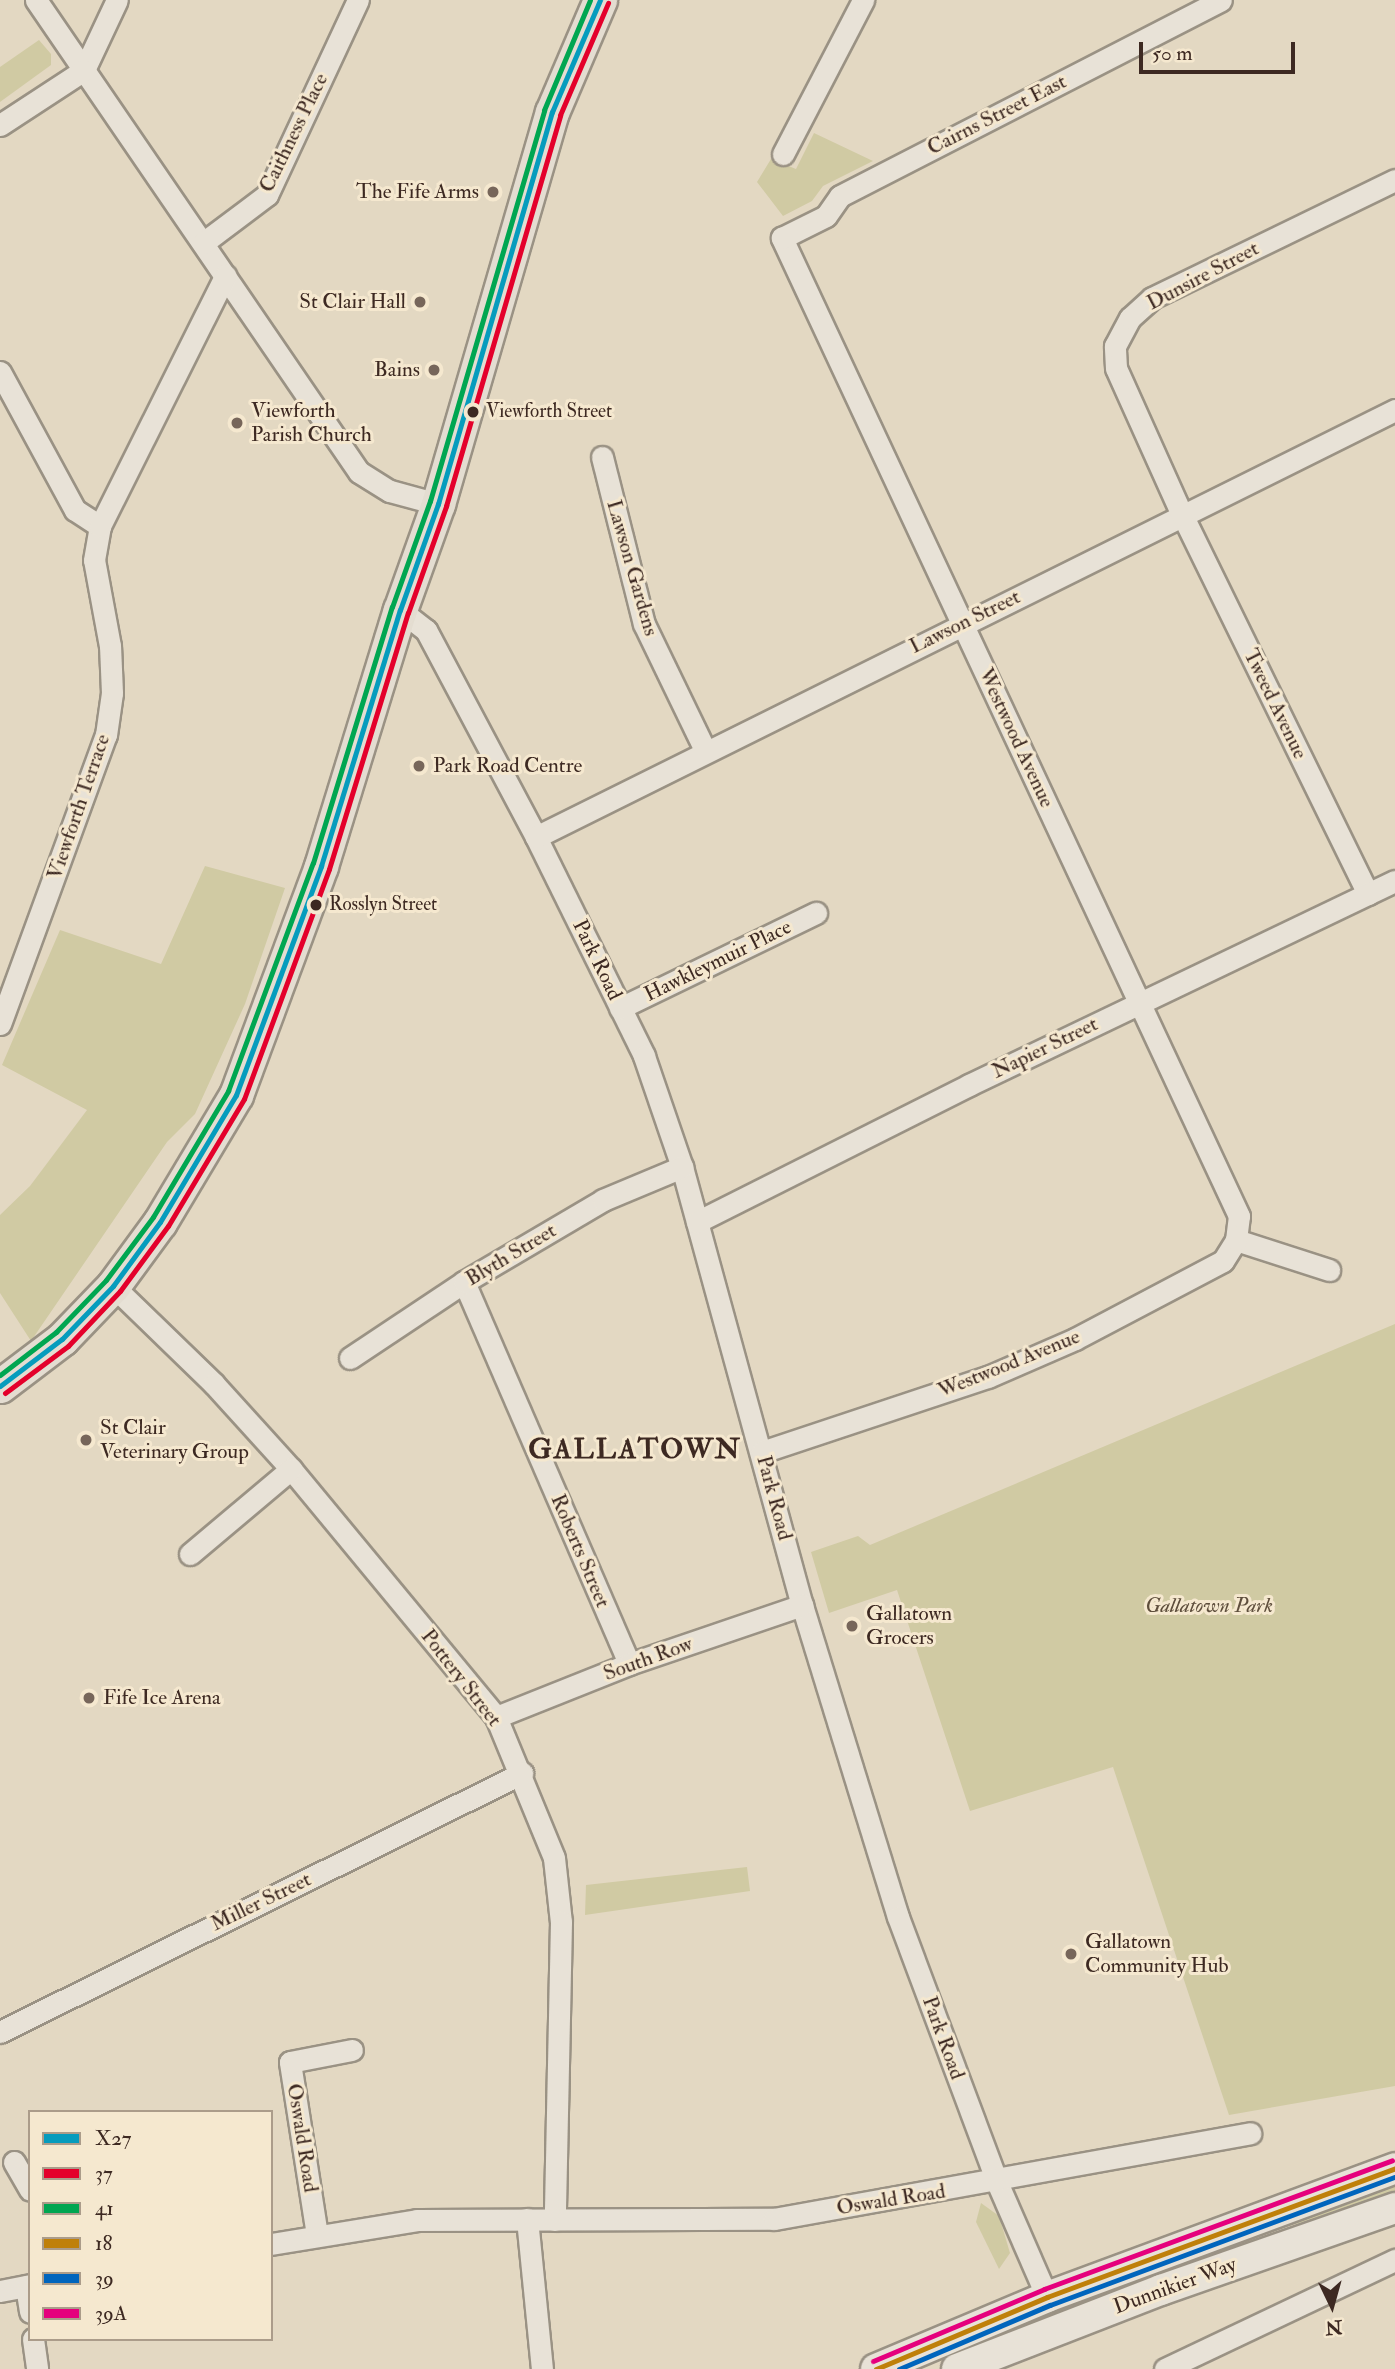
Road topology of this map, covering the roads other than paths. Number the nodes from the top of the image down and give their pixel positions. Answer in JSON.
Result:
{"nodes":[{"id":1,"x":36,"y":0,"type":"edge"},
{"id":2,"x":117,"y":0,"type":"edge"},
{"id":3,"x":358,"y":0,"type":"edge"},
{"id":4,"x":600,"y":0,"type":"edge"},
{"id":5,"x":863,"y":0,"type":"edge"},
{"id":6,"x":1221,"y":0,"type":"edge"},
{"id":7,"x":84,"y":70,"type":"junction"},
{"id":8,"x":0,"y":125,"type":"edge"},
{"id":9,"x":783,"y":154,"type":"dead end"},
{"id":10,"x":1395,"y":180,"type":"edge"},
{"id":11,"x":782,"y":238,"type":"joint"},
{"id":12,"x":203,"y":243,"type":"junction"},
{"id":13,"x":225,"y":276,"type":"junction"},
{"id":14,"x":0,"y":372,"type":"edge"},
{"id":15,"x":1395,"y":410,"type":"edge"},
{"id":16,"x":602,"y":457,"type":"dead end"},
{"id":17,"x":438,"y":503,"type":"junction"},
{"id":18,"x":1182,"y":514,"type":"junction"},
{"id":19,"x":100,"y":526,"type":"junction"},
{"id":20,"x":400,"y":610,"type":"junction"},
{"id":21,"x":963,"y":623,"type":"junction"},
{"id":22,"x":706,"y":752,"type":"junction"},
{"id":23,"x":536,"y":836,"type":"junction"},
{"id":24,"x":1395,"y":881,"type":"edge"},
{"id":25,"x":1368,"y":894,"type":"junction"},
{"id":26,"x":816,"y":913,"type":"dead end"},
{"id":27,"x":1139,"y":1003,"type":"junction"},
{"id":28,"x":620,"y":1008,"type":"junction"},
{"id":29,"x":0,"y":1024,"type":"edge"},
{"id":30,"x":682,"y":1167,"type":"junction"},
{"id":31,"x":697,"y":1222,"type":"junction"},
{"id":32,"x":1236,"y":1240,"type":"junction"},
{"id":33,"x":1329,"y":1270,"type":"dead end"},
{"id":34,"x":464,"y":1282,"type":"junction"},
{"id":35,"x":113,"y":1286,"type":"junction"},
{"id":36,"x":349,"y":1358,"type":"dead end"},
{"id":37,"x":0,"y":1386,"type":"edge"},
{"id":38,"x":762,"y":1452,"type":"junction"},
{"id":39,"x":291,"y":1469,"type":"junction"},
{"id":40,"x":190,"y":1554,"type":"dead end"},
{"id":41,"x":802,"y":1605,"type":"junction"},
{"id":42,"x":629,"y":1664,"type":"junction"},
{"id":43,"x":496,"y":1717,"type":"junction"},
{"id":44,"x":522,"y":1773,"type":"junction"},
{"id":45,"x":0,"y":2032,"type":"edge"},
{"id":46,"x":352,"y":2050,"type":"dead end"},
{"id":47,"x":1250,"y":2133,"type":"dead end"},
{"id":48,"x":14,"y":2162,"type":"dead end"},
{"id":49,"x":1395,"y":2168,"type":"edge"},
{"id":50,"x":997,"y":2182,"type":"junction"},
{"id":51,"x":28,"y":2186,"type":"edge"},
{"id":52,"x":1395,"y":2208,"type":"edge"},
{"id":53,"x":527,"y":2219,"type":"junction"},
{"id":54,"x":555,"y":2220,"type":"junction"},
{"id":55,"x":317,"y":2235,"type":"junction"},
{"id":56,"x":273,"y":2244,"type":"edge"},
{"id":57,"x":1395,"y":2260,"type":"edge"},
{"id":58,"x":28,"y":2286,"type":"edge"},
{"id":59,"x":1161,"y":2290,"type":"junction"},
{"id":60,"x":0,"y":2291,"type":"edge"},
{"id":61,"x":1047,"y":2297,"type":"junction"},
{"id":62,"x":33,"y":2341,"type":"edge"},
{"id":63,"x":37,"y":2369,"type":"edge"},
{"id":64,"x":542,"y":2369,"type":"edge"},
{"id":65,"x":876,"y":2369,"type":"edge"},
{"id":66,"x":957,"y":2369,"type":"edge"},
{"id":67,"x":1165,"y":2369,"type":"edge"}],
"edges":[{"from":1,"to":7,"type":"street"},
{"from":2,"to":7,"type":"street"},
{"from":3,"to":12,"type":"street","name":"Caithness Place"},
{"from":4,"to":17,"type":"main road"},
{"from":5,"to":9,"type":"street"},
{"from":6,"to":11,"type":"street","name":"Cairns Street East"},
{"from":7,"to":8,"type":"street"},
{"from":7,"to":12,"type":"street"},
{"from":10,"to":18,"type":"street","name":"Dunsire Street"},
{"from":11,"to":21,"type":"street","name":"Westwood Avenue"},
{"from":12,"to":13,"type":"street"},
{"from":13,"to":17,"type":"street"},
{"from":13,"to":19,"type":"street","name":"Viewforth Terrace"},
{"from":14,"to":19,"type":"street"},
{"from":15,"to":18,"type":"street","name":"Lawson Street"},
{"from":16,"to":22,"type":"street","name":"Lawson Gardens"},
{"from":17,"to":20,"type":"main road"},
{"from":18,"to":21,"type":"street","name":"Lawson Street"},
{"from":18,"to":25,"type":"street","name":"Tweed Avenue"},
{"from":19,"to":29,"type":"street","name":"Viewforth Terrace"},
{"from":20,"to":23,"type":"street","name":"Park Road"},
{"from":20,"to":35,"type":"main road"},
{"from":21,"to":22,"type":"street","name":"Lawson Street"},
{"from":21,"to":27,"type":"street","name":"Westwood Avenue"},
{"from":22,"to":23,"type":"street","name":"Lawson Street"},
{"from":23,"to":28,"type":"street","name":"Park Road"},
{"from":24,"to":25,"type":"street","name":"Napier Street"},
{"from":25,"to":27,"type":"street","name":"Napier Street"},
{"from":26,"to":28,"type":"street","name":"Hawkleymuir Place"},
{"from":27,"to":31,"type":"street","name":"Napier Street"},
{"from":27,"to":32,"type":"street","name":"Westwood Avenue"},
{"from":28,"to":30,"type":"street","name":"Park Road"},
{"from":30,"to":31,"type":"street","name":"Park Road"},
{"from":30,"to":34,"type":"street","name":"Blyth Street"},
{"from":31,"to":38,"type":"street","name":"Park Road"},
{"from":32,"to":33,"type":"street"},
{"from":32,"to":38,"type":"street","name":"Westwood Avenue"},
{"from":34,"to":36,"type":"street","name":"Blyth Street"},
{"from":34,"to":42,"type":"street","name":"Roberts Street"},
{"from":35,"to":37,"type":"main road"},
{"from":35,"to":39,"type":"street","name":"Pottery Street"},
{"from":38,"to":41,"type":"street","name":"Park Road"},
{"from":39,"to":40,"type":"street"},
{"from":39,"to":43,"type":"street","name":"Pottery Street"},
{"from":41,"to":42,"type":"street","name":"South Row"},
{"from":41,"to":50,"type":"street","name":"Park Road"},
{"from":42,"to":43,"type":"street","name":"South Row"},
{"from":43,"to":44,"type":"street","name":"Pottery Street"},
{"from":44,"to":45,"type":"street","name":"Miller Street"},
{"from":44,"to":54,"type":"street","name":"Pottery Street"},
{"from":46,"to":55,"type":"street","name":"Oswald Road"},
{"from":47,"to":50,"type":"street","name":"Oswald Road"},
{"from":48,"to":51,"type":"street"},
{"from":49,"to":61,"type":"main road","name":"Dunnikier Way"},
{"from":50,"to":54,"type":"street","name":"Oswald Road"},
{"from":50,"to":61,"type":"street","name":"Park Road"},
{"from":52,"to":59,"type":"main road","name":"Dunnikier Way"},
{"from":53,"to":54,"type":"street","name":"Oswald Road"},
{"from":53,"to":55,"type":"street","name":"Oswald Road"},
{"from":53,"to":64,"type":"street"},
{"from":55,"to":56,"type":"street","name":"Oswald Road"},
{"from":57,"to":67,"type":"street"},
{"from":58,"to":60,"type":"street"},
{"from":59,"to":61,"type":"main road"},
{"from":59,"to":66,"type":"main road","name":"Dunnikier Way"},
{"from":61,"to":65,"type":"main road","name":"Dunnikier Way"},
{"from":62,"to":63,"type":"street"}]}
